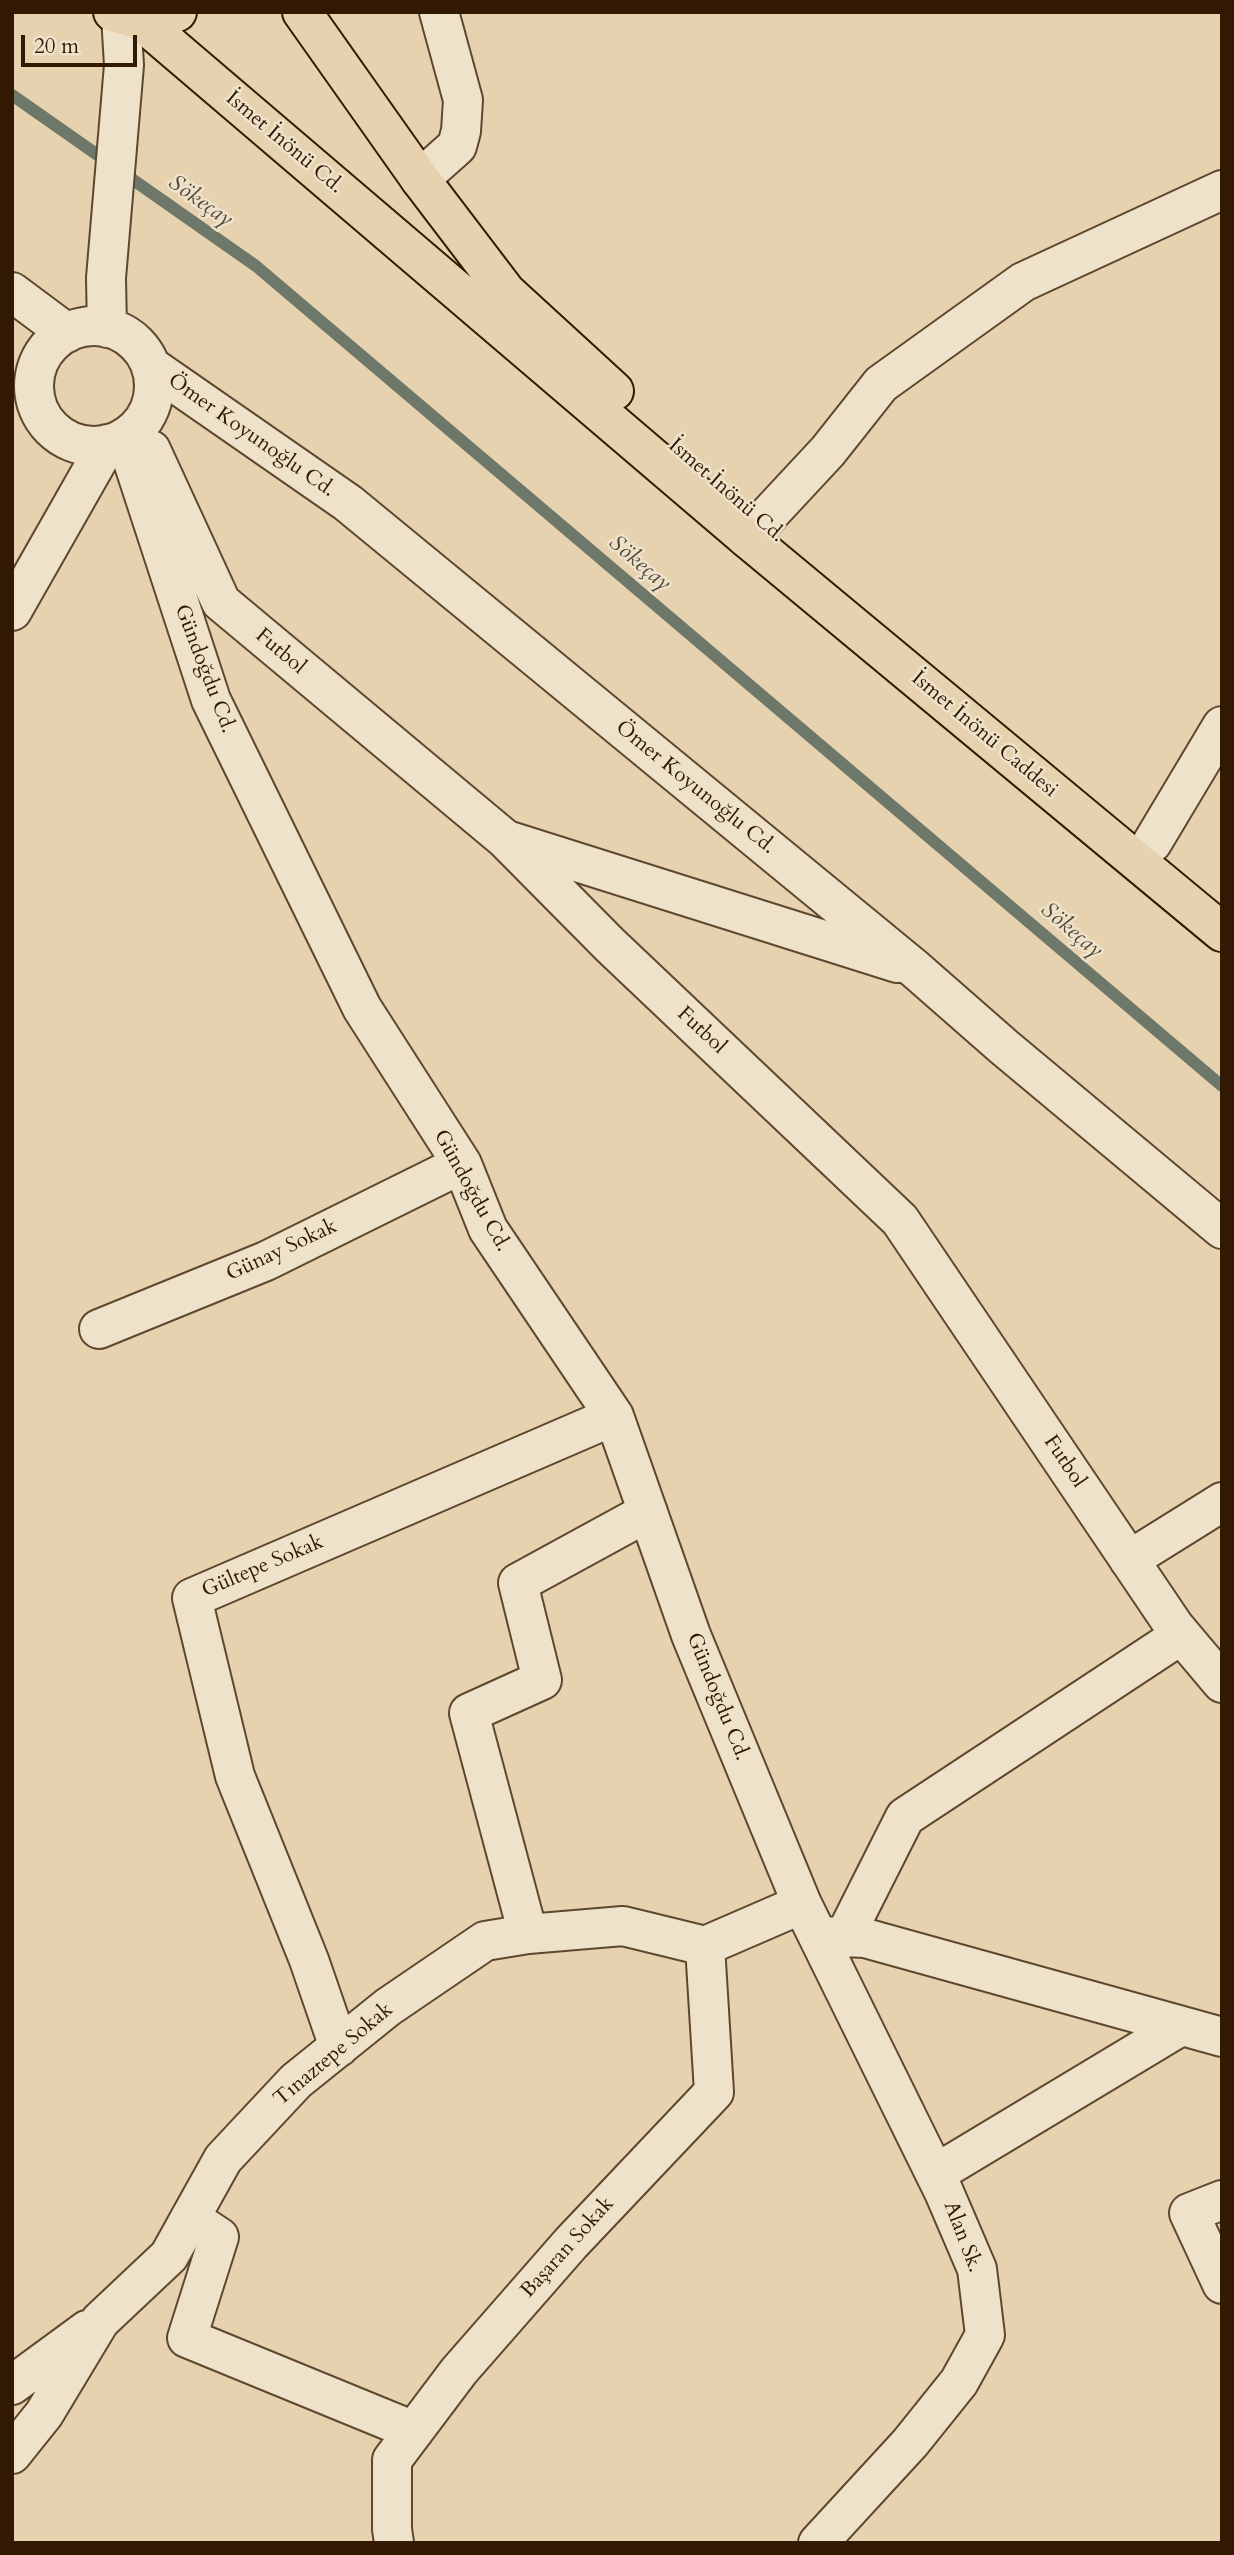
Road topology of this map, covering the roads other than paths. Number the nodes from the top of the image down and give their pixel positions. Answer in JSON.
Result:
{"nodes":[{"id":1,"x":177,"y":12,"type":"edge"},
{"id":2,"x":302,"y":12,"type":"edge"},
{"id":3,"x":439,"y":12,"type":"edge"},
{"id":4,"x":125,"y":16,"type":"edge"},
{"id":5,"x":420,"y":179,"type":"junction"},
{"id":6,"x":1222,"y":190,"type":"edge"},
{"id":7,"x":12,"y":292,"type":"edge"},
{"id":8,"x":107,"y":328,"type":"junction"},
{"id":9,"x":67,"y":333,"type":"junction"},
{"id":10,"x":152,"y":367,"type":"junction"},
{"id":11,"x":23,"y":375,"type":"edge"},
{"id":12,"x":124,"y":436,"type":"junction"},
{"id":13,"x":755,"y":530,"type":"junction"},
{"id":14,"x":12,"y":611,"type":"edge"},
{"id":15,"x":1222,"y":726,"type":"edge"},
{"id":16,"x":505,"y":839,"type":"junction"},
{"id":17,"x":1152,"y":843,"type":"junction"},
{"id":18,"x":1222,"y":900,"type":"edge"},
{"id":19,"x":1222,"y":932,"type":"edge"},
{"id":20,"x":915,"y":969,"type":"junction"},
{"id":21,"x":462,"y":1164,"type":"junction"},
{"id":22,"x":1222,"y":1229,"type":"edge"},
{"id":23,"x":99,"y":1329,"type":"dead end"},
{"id":24,"x":614,"y":1416,"type":"junction"},
{"id":25,"x":1222,"y":1502,"type":"edge"},
{"id":26,"x":648,"y":1512,"type":"junction"},
{"id":27,"x":1129,"y":1560,"type":"junction"},
{"id":28,"x":1181,"y":1635,"type":"junction"},
{"id":29,"x":1222,"y":1683,"type":"edge"},
{"id":30,"x":821,"y":1925,"type":"junction"},
{"id":31,"x":528,"y":1934,"type":"junction"},
{"id":32,"x":705,"y":1947,"type":"junction"},
{"id":33,"x":1181,"y":2026,"type":"junction"},
{"id":34,"x":1222,"y":2037,"type":"edge"},
{"id":35,"x":339,"y":2047,"type":"junction"},
{"id":36,"x":936,"y":2174,"type":"junction"},
{"id":37,"x":1222,"y":2200,"type":"edge"},
{"id":38,"x":190,"y":2218,"type":"junction"},
{"id":39,"x":1222,"y":2284,"type":"edge"},
{"id":40,"x":100,"y":2320,"type":"junction"},
{"id":41,"x":12,"y":2385,"type":"edge"},
{"id":42,"x":414,"y":2431,"type":"junction"},
{"id":43,"x":12,"y":2454,"type":"edge"},
{"id":44,"x":394,"y":2543,"type":"edge"},
{"id":45,"x":818,"y":2543,"type":"edge"}],
"edges":[{"from":1,"to":4,"type":"main road"},
{"from":2,"to":5,"type":"main road","name":"İsmet İnönü Cd."},
{"from":3,"to":5,"type":"street"},
{"from":4,"to":8,"type":"street"},
{"from":4,"to":13,"type":"main road","name":"İsmet İnönü Cd."},
{"from":5,"to":13,"type":"main road","name":"İsmet İnönü Cd."},
{"from":6,"to":13,"type":"street"},
{"from":7,"to":9,"type":"street"},
{"from":8,"to":9,"type":"street"},
{"from":8,"to":10,"type":"street"},
{"from":9,"to":11,"type":"street"},
{"from":10,"to":12,"type":"street"},
{"from":10,"to":20,"type":"street","name":"Ömer Koyunoğlu Cd."},
{"from":11,"to":12,"type":"street"},
{"from":12,"to":14,"type":"street"},
{"from":12,"to":16,"type":"street","name":"Futbol"},
{"from":12,"to":21,"type":"street","name":"Gündoğdu Cd."},
{"from":13,"to":17,"type":"main road","name":"İsmet İnönü Cd."},
{"from":13,"to":19,"type":"main road","name":"İsmet İnönü Caddesi"},
{"from":15,"to":17,"type":"street"},
{"from":16,"to":20,"type":"street"},
{"from":16,"to":27,"type":"street","name":"Futbol"},
{"from":17,"to":18,"type":"main road","name":"İsmet İnönü Cd."},
{"from":20,"to":22,"type":"street","name":"Ömer Koyunoğlu Cd."},
{"from":21,"to":23,"type":"street","name":"Günay Sokak"},
{"from":21,"to":24,"type":"street","name":"Gündoğdu Cd."},
{"from":24,"to":26,"type":"street","name":"Gündoğdu Cd."},
{"from":24,"to":35,"type":"street","name":"Gültepe Sokak"},
{"from":25,"to":27,"type":"street"},
{"from":26,"to":30,"type":"street","name":"Gündoğdu Cd."},
{"from":26,"to":31,"type":"street"},
{"from":27,"to":28,"type":"street","name":"Futbol"},
{"from":28,"to":29,"type":"street","name":"Futbol"},
{"from":28,"to":30,"type":"street"},
{"from":30,"to":32,"type":"street"},
{"from":30,"to":33,"type":"street"},
{"from":30,"to":36,"type":"street","name":"Alan Sk."},
{"from":31,"to":32,"type":"street","name":"Tınaztepe Sokak"},
{"from":31,"to":35,"type":"street","name":"Tınaztepe Sokak"},
{"from":32,"to":42,"type":"street","name":"Başaran Sokak"},
{"from":33,"to":34,"type":"street"},
{"from":33,"to":36,"type":"street"},
{"from":35,"to":38,"type":"street","name":"Tınaztepe Sokak"},
{"from":36,"to":45,"type":"street","name":"Alan Sk."},
{"from":37,"to":39,"type":"street"},
{"from":38,"to":40,"type":"street","name":"Tınaztepe Sokak"},
{"from":38,"to":42,"type":"street"},
{"from":40,"to":41,"type":"street"},
{"from":40,"to":43,"type":"street","name":"Tınaztepe Sokak"},
{"from":42,"to":44,"type":"street","name":"Başaran Sokak"}]}
